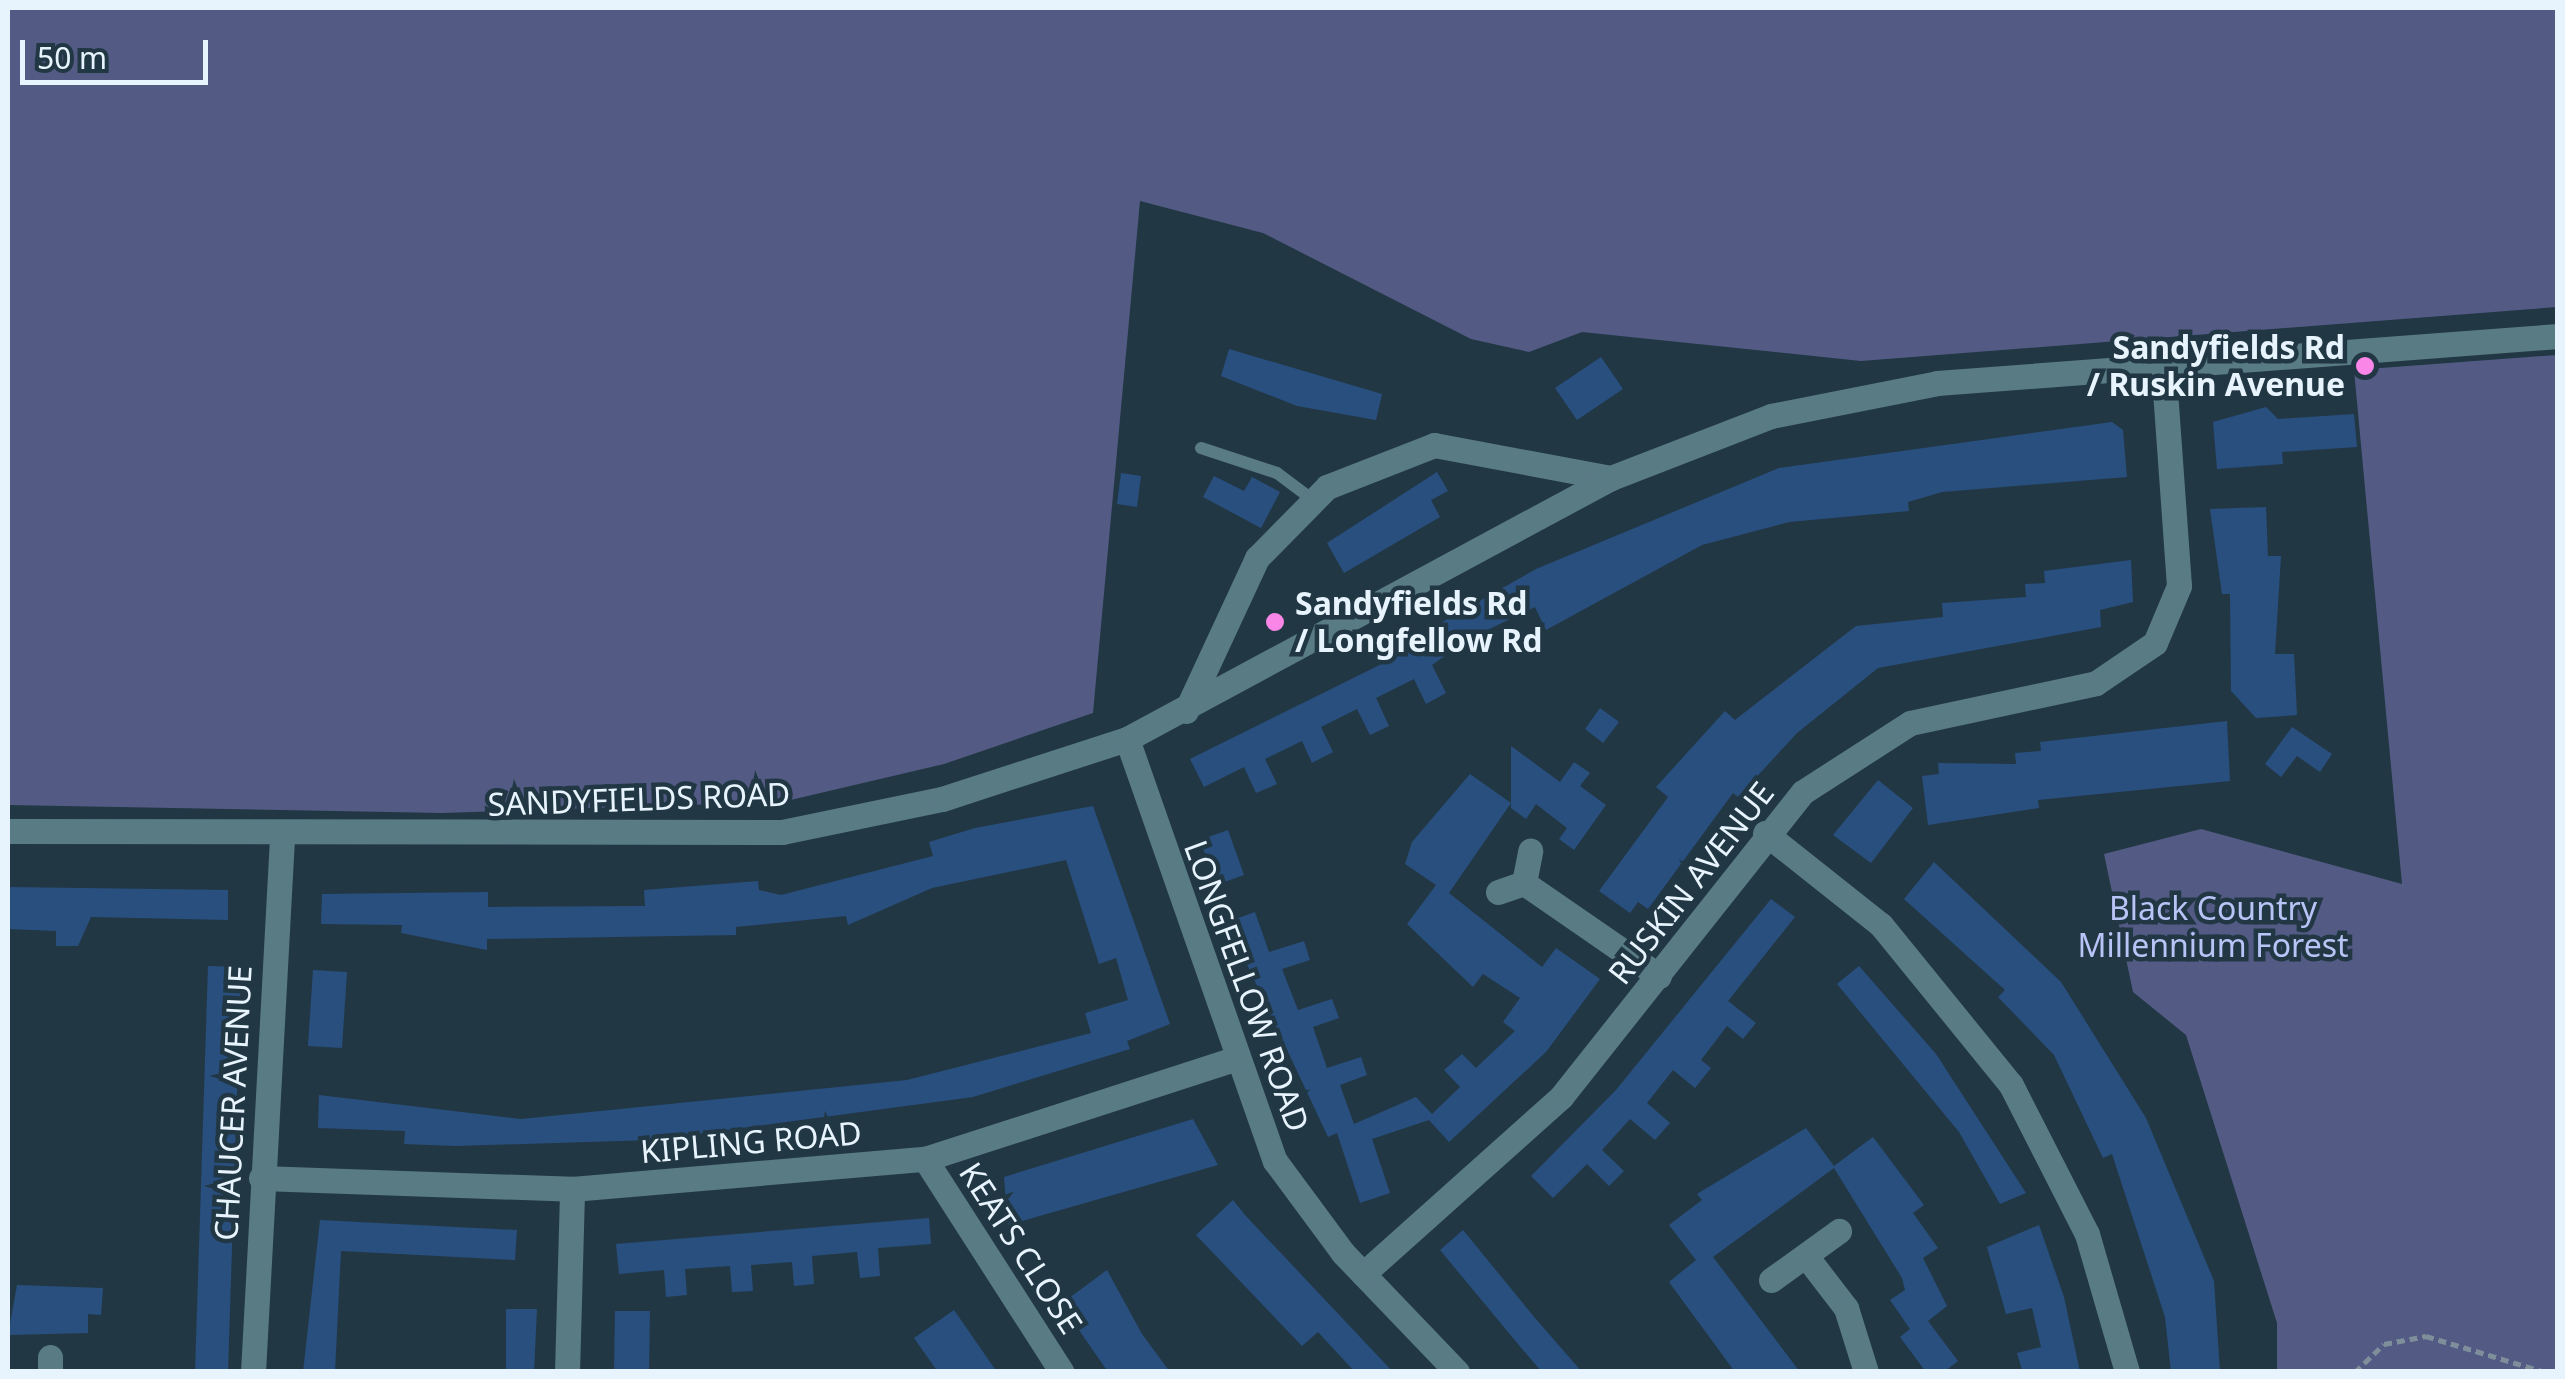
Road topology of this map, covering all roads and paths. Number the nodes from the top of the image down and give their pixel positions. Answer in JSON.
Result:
{"nodes":[{"id":1,"x":2558,"y":336,"type":"edge"},
{"id":2,"x":2163,"y":364,"type":"junction"},
{"id":3,"x":1201,"y":448,"type":"dead end"},
{"id":4,"x":1611,"y":478,"type":"junction"},
{"id":5,"x":1313,"y":500,"type":"junction"},
{"id":6,"x":1186,"y":712,"type":"junction"},
{"id":7,"x":1127,"y":740,"type":"junction"},
{"id":8,"x":8,"y":831,"type":"edge"},
{"id":9,"x":1765,"y":833,"type":"junction"},
{"id":10,"x":282,"y":838,"type":"junction"},
{"id":11,"x":1530,"y":851,"type":"dead end"},
{"id":12,"x":1524,"y":882,"type":"junction"},
{"id":13,"x":1498,"y":892,"type":"dead end"},
{"id":14,"x":1659,"y":976,"type":"junction"},
{"id":15,"x":1232,"y":1060,"type":"junction"},
{"id":16,"x":925,"y":1159,"type":"junction"},
{"id":17,"x":260,"y":1178,"type":"junction"},
{"id":18,"x":572,"y":1189,"type":"junction"},
{"id":19,"x":1839,"y":1231,"type":"dead end"},
{"id":20,"x":1806,"y":1256,"type":"junction"},
{"id":21,"x":1362,"y":1274,"type":"junction"},
{"id":22,"x":1771,"y":1280,"type":"dead end"},
{"id":23,"x":252,"y":1372,"type":"edge"},
{"id":24,"x":567,"y":1372,"type":"edge"},
{"id":25,"x":1062,"y":1372,"type":"edge"},
{"id":26,"x":1457,"y":1372,"type":"edge"},
{"id":27,"x":1866,"y":1372,"type":"edge"},
{"id":28,"x":2127,"y":1372,"type":"edge"},
{"id":29,"x":2355,"y":1372,"type":"edge"},
{"id":30,"x":2545,"y":1372,"type":"edge"}],
"edges":[{"from":1,"to":2,"type":"street","name":"SANDYFIELDS ROAD"},
{"from":2,"to":4,"type":"street","name":"SANDYFIELDS ROAD"},
{"from":2,"to":9,"type":"street","name":"RUSKIN AVENUE"},
{"from":3,"to":5,"type":"lane"},
{"from":4,"to":5,"type":"street"},
{"from":4,"to":6,"type":"street","name":"SANDYFIELDS ROAD"},
{"from":5,"to":6,"type":"street"},
{"from":6,"to":7,"type":"street","name":"SANDYFIELDS ROAD"},
{"from":7,"to":10,"type":"street","name":"SANDYFIELDS ROAD"},
{"from":7,"to":15,"type":"street","name":"LONGFELLOW ROAD"},
{"from":8,"to":10,"type":"street","name":"SANDYFIELDS ROAD"},
{"from":9,"to":14,"type":"street","name":"RUSKIN AVENUE"},
{"from":9,"to":28,"type":"street"},
{"from":10,"to":17,"type":"street","name":"CHAUCER AVENUE"},
{"from":11,"to":12,"type":"street"},
{"from":12,"to":13,"type":"street"},
{"from":12,"to":14,"type":"street"},
{"from":14,"to":21,"type":"street","name":"RUSKIN AVENUE"},
{"from":15,"to":16,"type":"street","name":"KIPLING ROAD"},
{"from":15,"to":21,"type":"street","name":"LONGFELLOW ROAD"},
{"from":16,"to":18,"type":"street","name":"KIPLING ROAD"},
{"from":16,"to":25,"type":"street","name":"KEATS CLOSE"},
{"from":17,"to":18,"type":"street","name":"KIPLING ROAD"},
{"from":17,"to":23,"type":"street","name":"CHAUCER AVENUE"},
{"from":18,"to":24,"type":"street"},
{"from":19,"to":20,"type":"street"},
{"from":20,"to":22,"type":"street"},
{"from":20,"to":27,"type":"street"},
{"from":21,"to":26,"type":"street","name":"LONGFELLOW ROAD"},
{"from":29,"to":30,"type":"path"}]}
